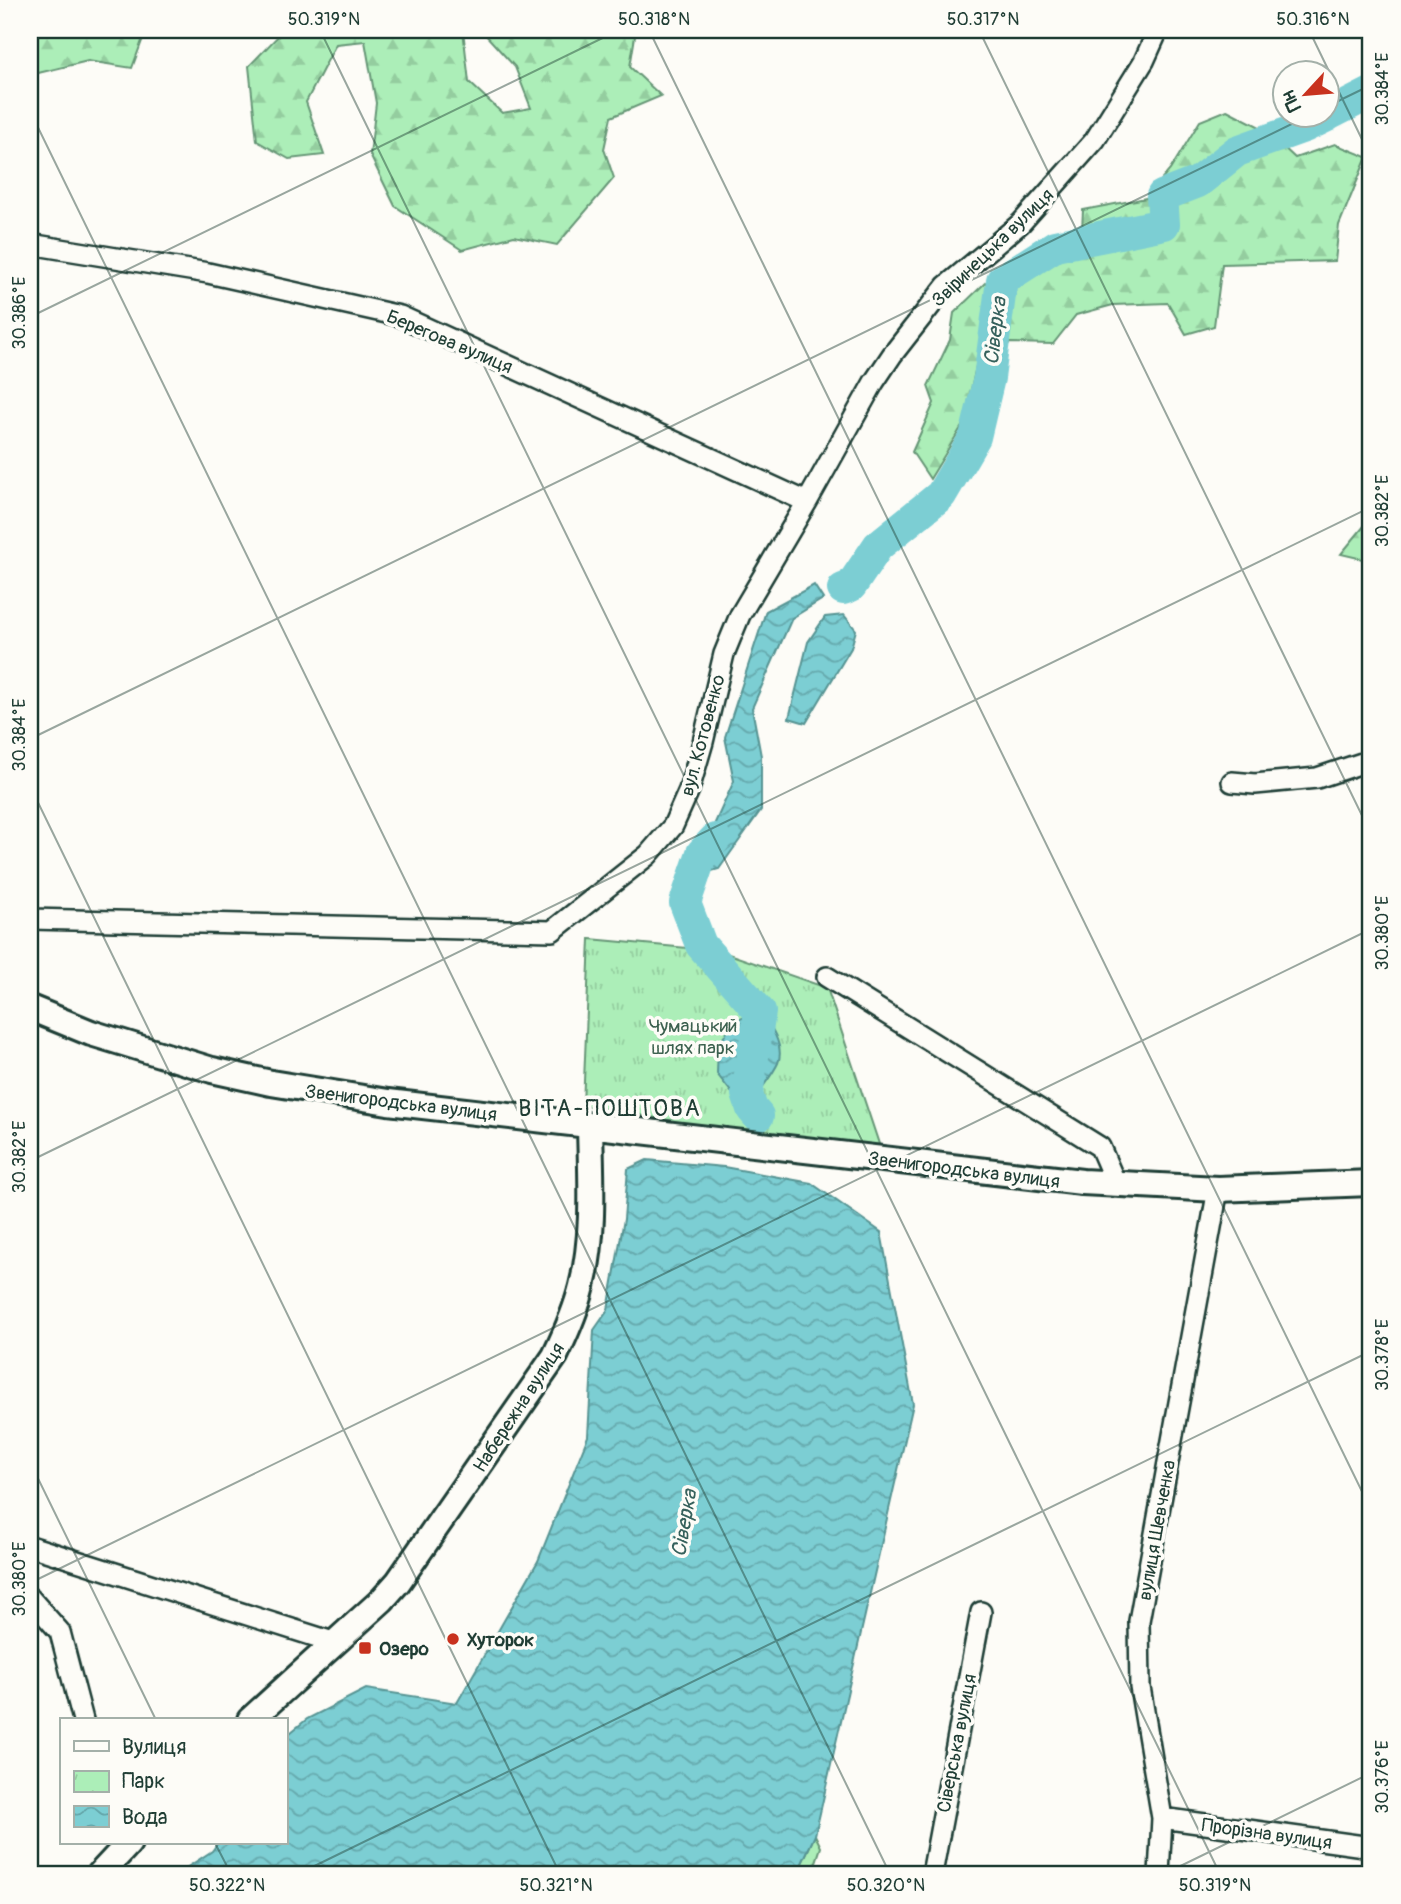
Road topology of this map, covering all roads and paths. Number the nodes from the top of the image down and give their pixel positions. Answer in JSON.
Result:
{"nodes":[{"id":1,"x":1158,"y":30,"type":"edge"},
{"id":2,"x":30,"y":244,"type":"edge"},
{"id":3,"x":807,"y":502,"type":"junction"},
{"id":4,"x":1371,"y":760,"type":"edge"},
{"id":5,"x":1232,"y":782,"type":"dead end"},
{"id":6,"x":30,"y":919,"type":"edge"},
{"id":7,"x":827,"y":977,"type":"dead end"},
{"id":8,"x":30,"y":1008,"type":"edge"},
{"id":9,"x":590,"y":1126,"type":"junction"},
{"id":10,"x":1371,"y":1183,"type":"edge"},
{"id":11,"x":1116,"y":1184,"type":"junction"},
{"id":12,"x":1218,"y":1189,"type":"junction"},
{"id":13,"x":31,"y":1549,"type":"edge"},
{"id":14,"x":30,"y":1598,"type":"edge"},
{"id":15,"x":981,"y":1612,"type":"dead end"},
{"id":16,"x":336,"y":1643,"type":"junction"},
{"id":17,"x":82,"y":1718,"type":"edge"},
{"id":18,"x":252,"y":1718,"type":"edge"},
{"id":19,"x":1163,"y":1818,"type":"junction"},
{"id":20,"x":126,"y":1844,"type":"edge"},
{"id":21,"x":1371,"y":1847,"type":"edge"},
{"id":22,"x":100,"y":1874,"type":"edge"},
{"id":23,"x":932,"y":1874,"type":"edge"},
{"id":24,"x":1159,"y":1874,"type":"edge"}],
"edges":[{"from":1,"to":3,"type":"street","name":"Звіринецька вулиця"},
{"from":2,"to":3,"type":"street","name":"Берегова вулиця"},
{"from":3,"to":6,"type":"street","name":"вул. Котовенко"},
{"from":4,"to":5,"type":"street"},
{"from":7,"to":11,"type":"street"},
{"from":8,"to":9,"type":"street","name":"Звенигородська вулиця"},
{"from":9,"to":11,"type":"street","name":"Звенигородська вулиця"},
{"from":9,"to":16,"type":"street","name":"Набережна вулиця"},
{"from":10,"to":12,"type":"street","name":"Звенигородська вулиця"},
{"from":11,"to":12,"type":"street","name":"Звенигородська вулиця"},
{"from":12,"to":19,"type":"street","name":"вулиця Шевченка"},
{"from":13,"to":16,"type":"street"},
{"from":14,"to":17,"type":"street"},
{"from":15,"to":23,"type":"street","name":"Сіверська вулиця"},
{"from":16,"to":18,"type":"street","name":"Набережна вулиця"},
{"from":19,"to":21,"type":"street","name":"Прорізна вулиця"},
{"from":19,"to":24,"type":"street","name":"вулиця Шевченка"},
{"from":20,"to":22,"type":"street"}]}
